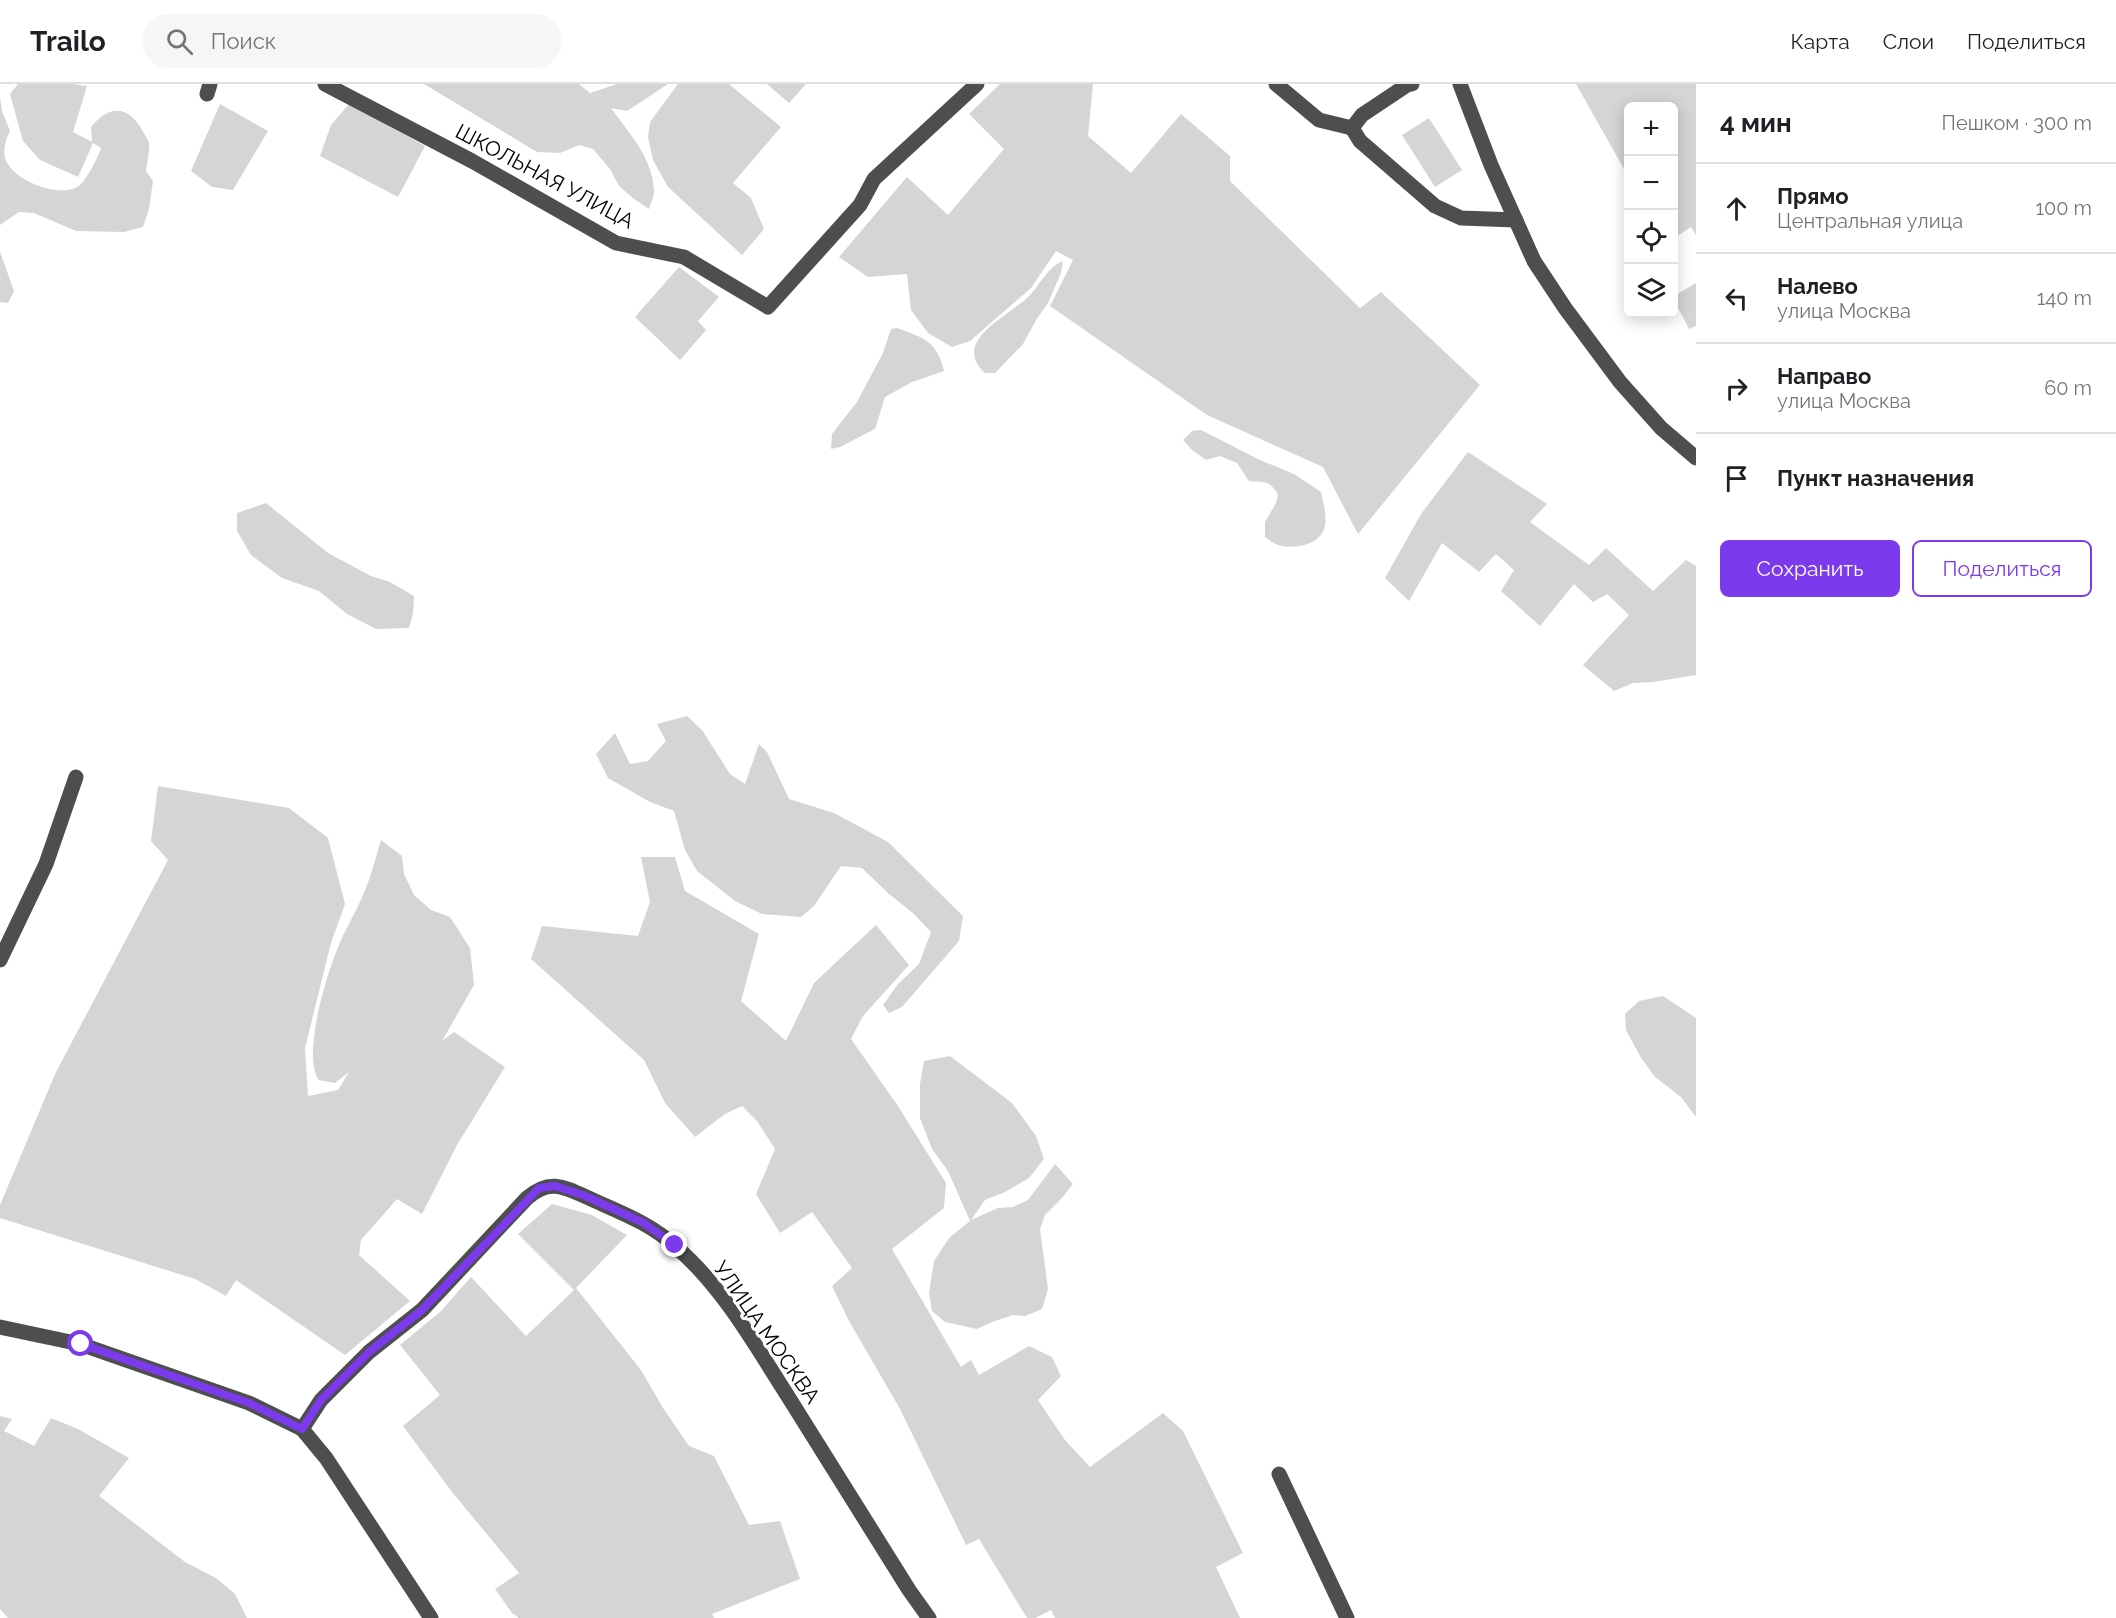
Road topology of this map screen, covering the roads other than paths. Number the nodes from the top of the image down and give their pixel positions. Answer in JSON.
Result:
{"nodes":[{"id":1,"x":325,"y":84,"type":"edge"},
{"id":2,"x":977,"y":84,"type":"edge"},
{"id":3,"x":1276,"y":84,"type":"edge"},
{"id":4,"x":1412,"y":84,"type":"edge"},
{"id":5,"x":1460,"y":84,"type":"edge"},
{"id":6,"x":1352,"y":128,"type":"junction"},
{"id":7,"x":1516,"y":220,"type":"junction"},
{"id":8,"x":1696,"y":458,"type":"edge"},
{"id":9,"x":76,"y":777,"type":"dead end"},
{"id":10,"x":0,"y":960,"type":"edge"},
{"id":11,"x":0,"y":1327,"type":"edge"},
{"id":12,"x":302,"y":1429,"type":"junction"},
{"id":13,"x":1279,"y":1474,"type":"dead end"},
{"id":14,"x":431,"y":1618,"type":"edge"},
{"id":15,"x":929,"y":1618,"type":"edge"},
{"id":16,"x":1347,"y":1618,"type":"edge"}],
"edges":[{"from":1,"to":2,"type":"street","name":"ШКОЛЬНАЯ УЛИЦА"},
{"from":3,"to":6,"type":"street"},
{"from":4,"to":6,"type":"street"},
{"from":5,"to":7,"type":"street"},
{"from":6,"to":7,"type":"street"},
{"from":7,"to":8,"type":"street"},
{"from":9,"to":10,"type":"street"},
{"from":11,"to":12,"type":"street"},
{"from":12,"to":14,"type":"street"},
{"from":12,"to":15,"type":"street","name":"УЛИЦА МОСКВА"},
{"from":13,"to":16,"type":"street"}]}
